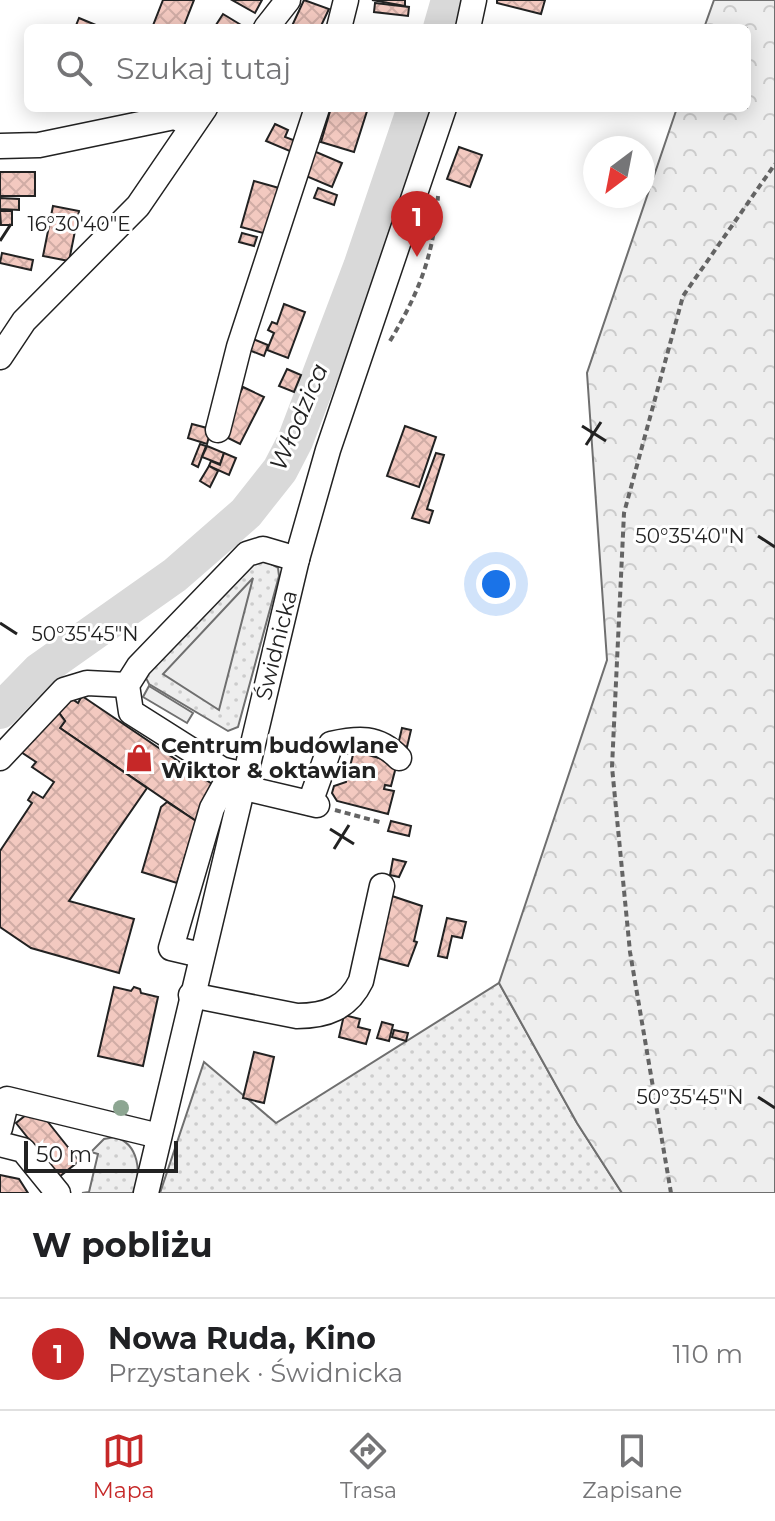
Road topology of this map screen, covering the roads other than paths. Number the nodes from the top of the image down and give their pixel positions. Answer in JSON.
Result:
{"nodes":[{"id":1,"x":288,"y":0,"type":"edge"},
{"id":2,"x":346,"y":0,"type":"edge"},
{"id":3,"x":474,"y":0,"type":"edge"},
{"id":4,"x":269,"y":24,"type":"edge"},
{"id":5,"x":340,"y":24,"type":"edge"},
{"id":6,"x":469,"y":24,"type":"edge"},
{"id":7,"x":316,"y":112,"type":"edge"},
{"id":8,"x":443,"y":112,"type":"edge"},
{"id":9,"x":199,"y":116,"type":"edge"},
{"id":10,"x":0,"y":146,"type":"edge"},
{"id":11,"x":0,"y":357,"type":"edge"},
{"id":12,"x":218,"y":430,"type":"dead end"},
{"id":13,"x":297,"y":559,"type":"junction"},
{"id":14,"x":127,"y":685,"type":"junction"},
{"id":15,"x":0,"y":758,"type":"edge"},
{"id":16,"x":399,"y":758,"type":"dead end"},
{"id":17,"x":239,"y":778,"type":"junction"},
{"id":18,"x":382,"y":886,"type":"dead end"},
{"id":19,"x":191,"y":995,"type":"junction"},
{"id":20,"x":0,"y":1128,"type":"edge"},
{"id":21,"x":159,"y":1136,"type":"junction"},
{"id":22,"x":0,"y":1144,"type":"edge"},
{"id":23,"x":58,"y":1193,"type":"edge"},
{"id":24,"x":146,"y":1193,"type":"edge"}],
"edges":[{"from":1,"to":4,"type":"street"},
{"from":2,"to":5,"type":"street"},
{"from":3,"to":6,"type":"street"},
{"from":7,"to":12,"type":"street"},
{"from":8,"to":13,"type":"street","name":"Świdnicka"},
{"from":9,"to":10,"type":"street"},
{"from":9,"to":11,"type":"street"},
{"from":13,"to":14,"type":"street"},
{"from":13,"to":17,"type":"street","name":"Świdnicka"},
{"from":14,"to":15,"type":"street"},
{"from":14,"to":17,"type":"street"},
{"from":16,"to":17,"type":"street"},
{"from":17,"to":19,"type":"street","name":"Świdnicka"},
{"from":18,"to":19,"type":"street"},
{"from":19,"to":21,"type":"street","name":"Świdnicka"},
{"from":20,"to":21,"type":"street"},
{"from":21,"to":24,"type":"street","name":"Świdnicka"},
{"from":22,"to":23,"type":"street"}]}
